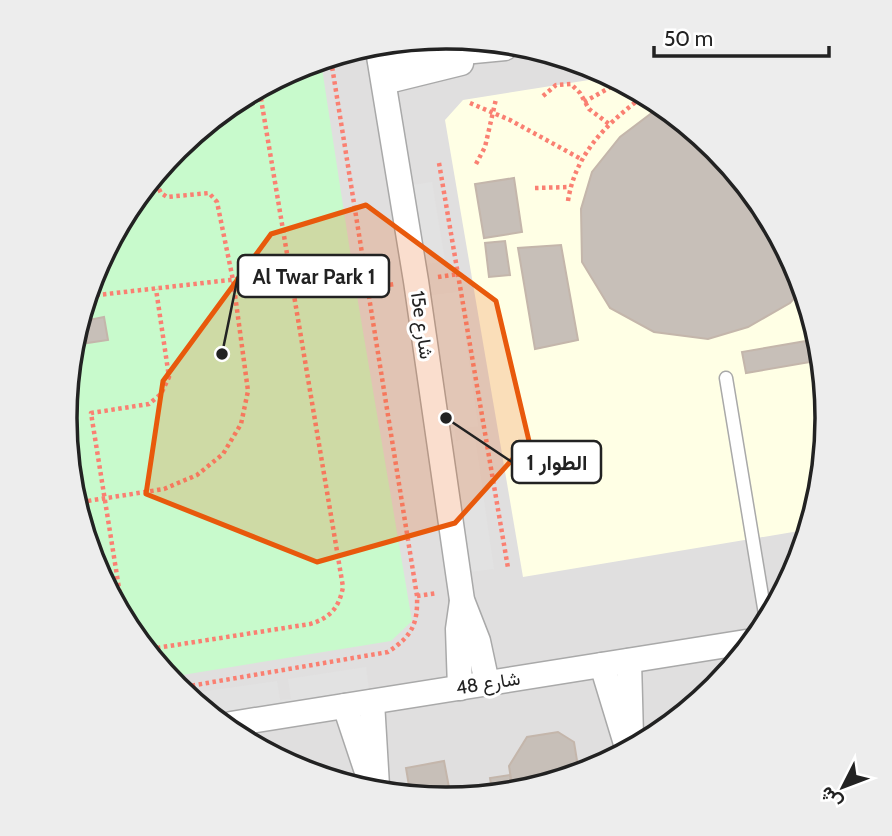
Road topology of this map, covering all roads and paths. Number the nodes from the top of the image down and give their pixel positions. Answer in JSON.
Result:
{"nodes":[{"id":1,"x":492,"y":52,"type":"edge"},
{"id":2,"x":380,"y":64,"type":"edge"},
{"id":3,"x":332,"y":67,"type":"edge"},
{"id":4,"x":610,"y":87,"type":"edge"},
{"id":5,"x":543,"y":96,"type":"dead end"},
{"id":6,"x":261,"y":99,"type":"edge"},
{"id":7,"x":496,"y":99,"type":"dead end"},
{"id":8,"x":583,"y":102,"type":"junction"},
{"id":9,"x":637,"y":102,"type":"edge"},
{"id":10,"x":470,"y":103,"type":"dead end"},
{"id":11,"x":493,"y":114,"type":"junction"},
{"id":12,"x":609,"y":124,"type":"junction"},
{"id":13,"x":581,"y":159,"type":"junction"},
{"id":14,"x":439,"y":163,"type":"dead end"},
{"id":15,"x":476,"y":164,"type":"dead end"},
{"id":16,"x":158,"y":187,"type":"edge"},
{"id":17,"x":570,"y":187,"type":"junction"},
{"id":18,"x":535,"y":188,"type":"dead end"},
{"id":19,"x":568,"y":201,"type":"dead end"},
{"id":20,"x":291,"y":273,"type":"junction"},
{"id":21,"x":233,"y":280,"type":"junction"},
{"id":22,"x":156,"y":289,"type":"junction"},
{"id":23,"x":98,"y":295,"type":"edge"},
{"id":24,"x":726,"y":378,"type":"dead end"},
{"id":25,"x":104,"y":499,"type":"junction"},
{"id":26,"x":87,"y":501,"type":"edge"},
{"id":27,"x":508,"y":568,"type":"dead end"},
{"id":28,"x":119,"y":588,"type":"edge"},
{"id":29,"x":462,"y":600,"type":"junction"},
{"id":30,"x":764,"y":606,"type":"edge"},
{"id":31,"x":739,"y":643,"type":"edge"},
{"id":32,"x":157,"y":648,"type":"edge"},
{"id":33,"x":629,"y":661,"type":"junction"},
{"id":34,"x":602,"y":665,"type":"junction"},
{"id":35,"x":486,"y":683,"type":"junction"},
{"id":36,"x":193,"y":686,"type":"edge"},
{"id":37,"x":460,"y":688,"type":"junction"},
{"id":38,"x":372,"y":702,"type":"junction"},
{"id":39,"x":345,"y":706,"type":"junction"},
{"id":40,"x":238,"y":723,"type":"edge"},
{"id":41,"x":629,"y":739,"type":"edge"},
{"id":42,"x":627,"y":740,"type":"edge"},
{"id":43,"x":370,"y":779,"type":"edge"},
{"id":44,"x":377,"y":780,"type":"edge"}],
"edges":[{"from":1,"to":2,"type":"street"},
{"from":2,"to":29,"type":"street","name":"15e شارع"},
{"from":3,"to":36,"type":"path"},
{"from":4,"to":8,"type":"path"},
{"from":5,"to":8,"type":"path"},
{"from":6,"to":20,"type":"path"},
{"from":7,"to":11,"type":"path"},
{"from":8,"to":12,"type":"path"},
{"from":9,"to":12,"type":"path"},
{"from":10,"to":11,"type":"path"},
{"from":11,"to":13,"type":"path"},
{"from":11,"to":15,"type":"path"},
{"from":12,"to":13,"type":"path"},
{"from":13,"to":17,"type":"path"},
{"from":14,"to":27,"type":"path"},
{"from":16,"to":21,"type":"path"},
{"from":17,"to":18,"type":"path"},
{"from":17,"to":19,"type":"path"},
{"from":20,"to":21,"type":"path"},
{"from":20,"to":32,"type":"path"},
{"from":21,"to":22,"type":"path"},
{"from":21,"to":25,"type":"path"},
{"from":22,"to":23,"type":"path"},
{"from":22,"to":25,"type":"path"},
{"from":24,"to":30,"type":"lane"},
{"from":25,"to":26,"type":"path"},
{"from":25,"to":28,"type":"path"},
{"from":29,"to":35,"type":"street","name":"15e شارع"},
{"from":29,"to":37,"type":"street","name":"15e شارع"},
{"from":31,"to":33,"type":"street","name":"شارع 48"},
{"from":33,"to":34,"type":"street","name":"شارع 48"},
{"from":33,"to":41,"type":"street"},
{"from":34,"to":35,"type":"street","name":"شارع 48"},
{"from":34,"to":42,"type":"street"},
{"from":35,"to":37,"type":"street","name":"شارع 48"},
{"from":37,"to":38,"type":"street","name":"شارع 48"},
{"from":38,"to":39,"type":"street","name":"شارع 48"},
{"from":38,"to":44,"type":"street"},
{"from":39,"to":40,"type":"street","name":"شارع 48"},
{"from":39,"to":43,"type":"street"}]}
